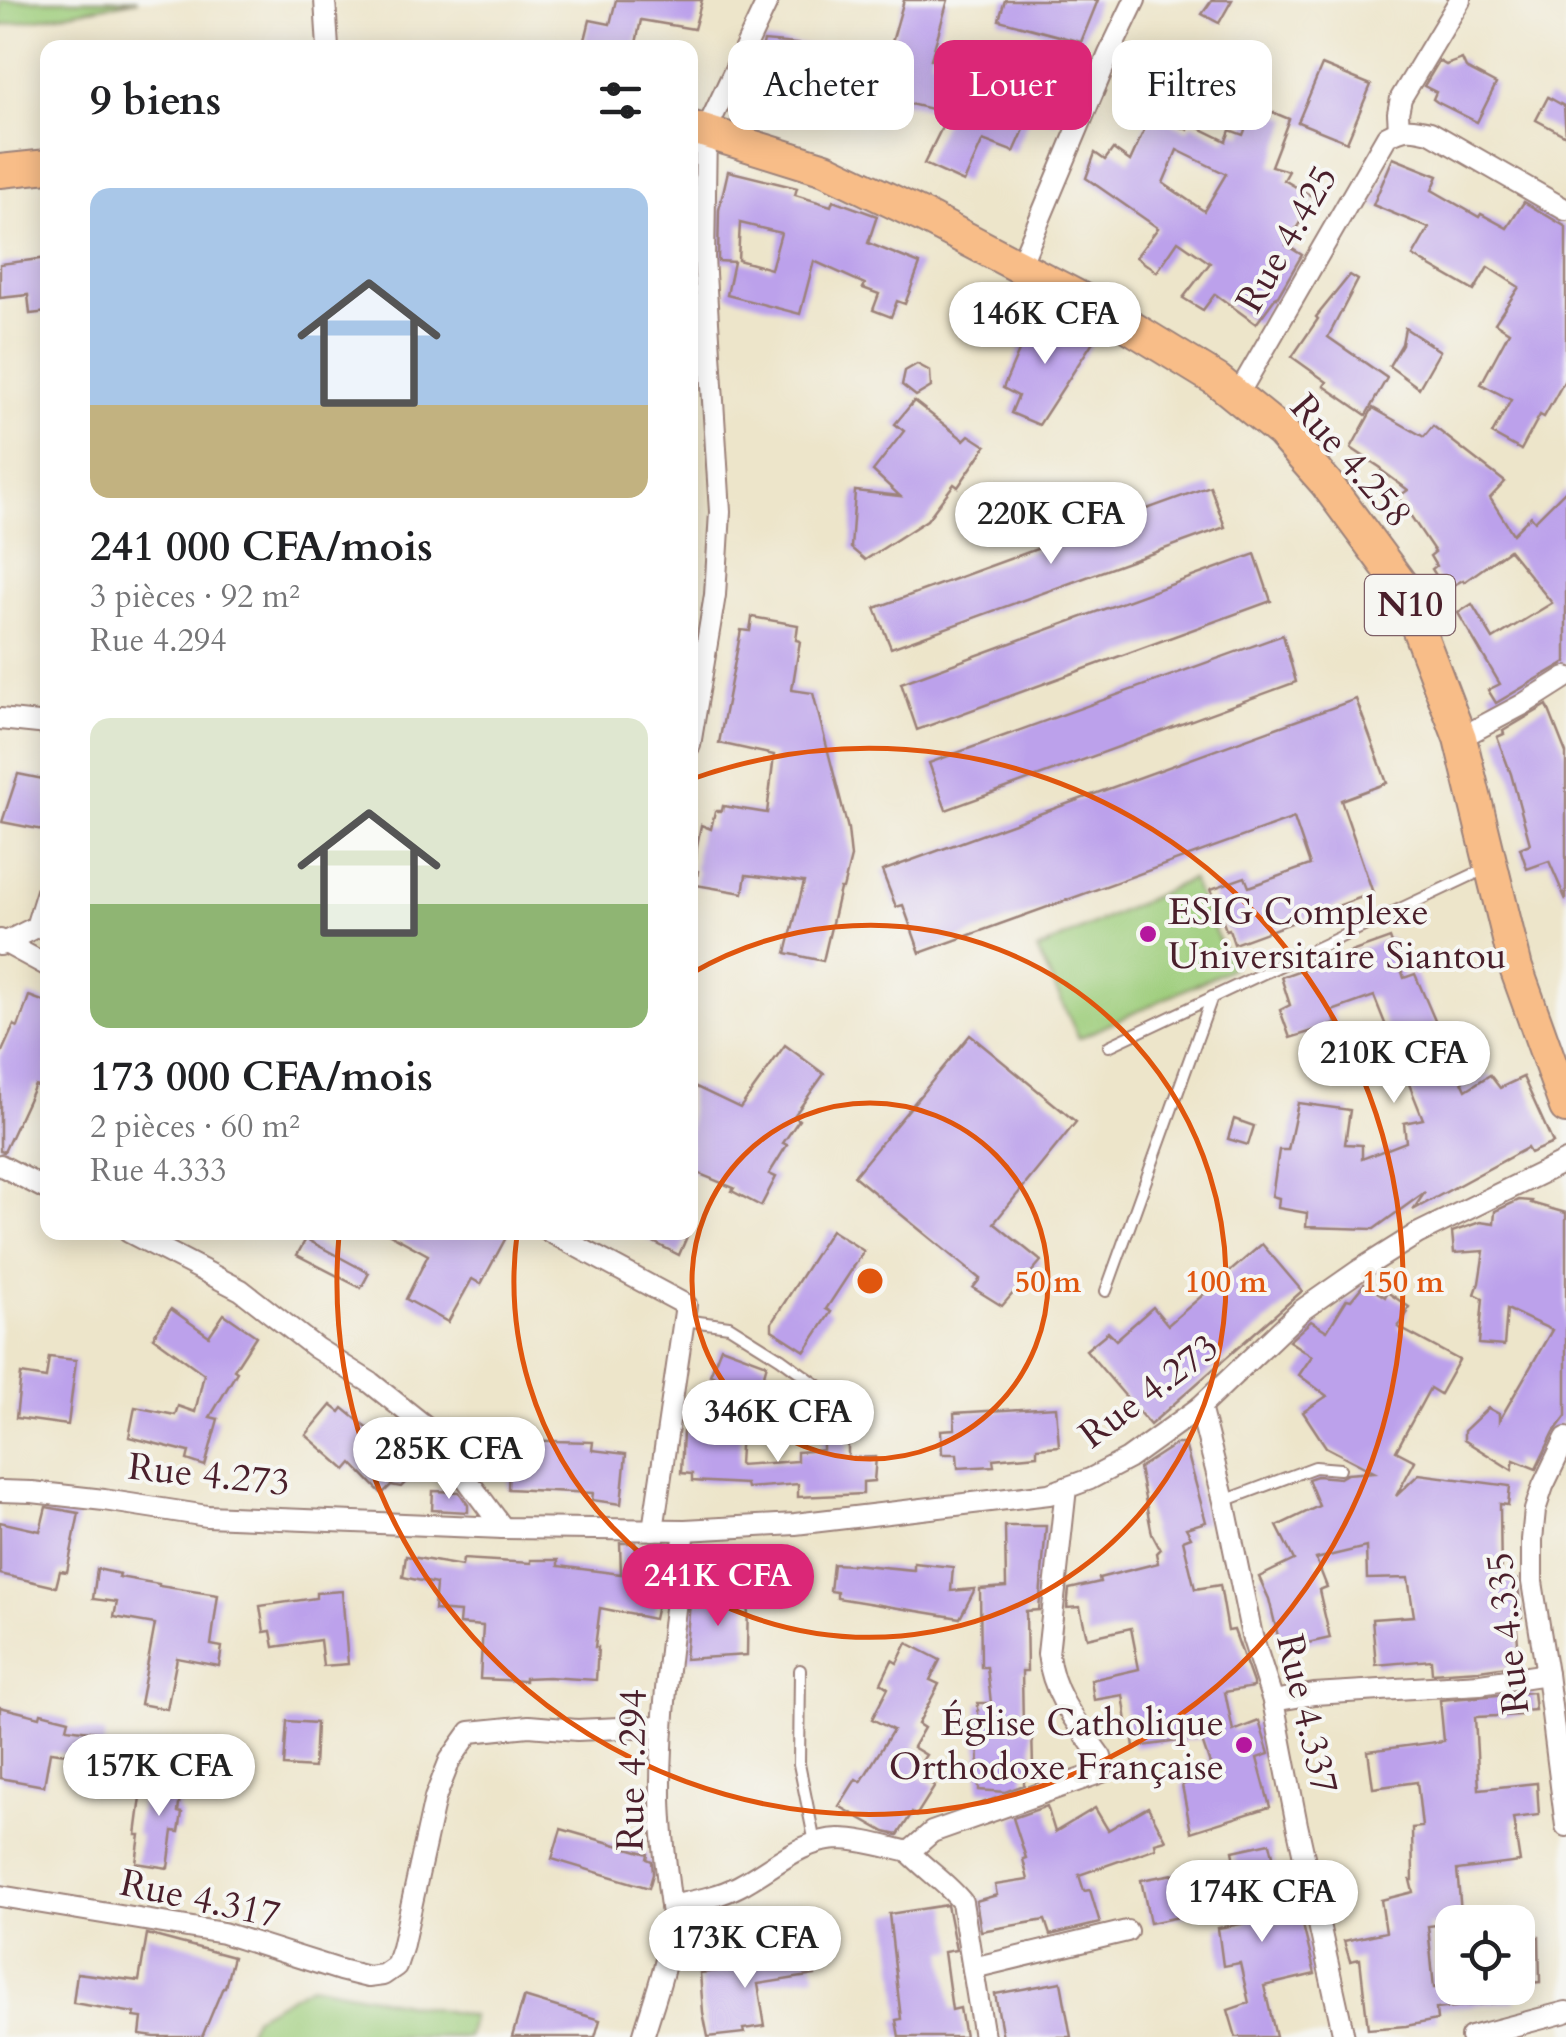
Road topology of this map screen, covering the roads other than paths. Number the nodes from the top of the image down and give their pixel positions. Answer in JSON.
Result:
{"nodes":[{"id":1,"x":325,"y":0,"type":"edge"},
{"id":2,"x":768,"y":0,"type":"edge"},
{"id":3,"x":1134,"y":0,"type":"edge"},
{"id":4,"x":1460,"y":0,"type":"edge"},
{"id":5,"x":328,"y":40,"type":"edge"},
{"id":6,"x":698,"y":129,"type":"edge"},
{"id":7,"x":1399,"y":130,"type":"junction"},
{"id":8,"x":40,"y":167,"type":"edge"},
{"id":9,"x":0,"y":171,"type":"edge"},
{"id":10,"x":1566,"y":210,"type":"edge"},
{"id":11,"x":1020,"y":266,"type":"junction"},
{"id":12,"x":1237,"y":396,"type":"junction"},
{"id":13,"x":1566,"y":677,"type":"edge"},
{"id":14,"x":698,"y":697,"type":"edge"},
{"id":15,"x":0,"y":719,"type":"edge"},
{"id":16,"x":40,"y":723,"type":"edge"},
{"id":17,"x":1460,"y":738,"type":"junction"},
{"id":18,"x":1490,"y":866,"type":"junction"},
{"id":19,"x":40,"y":914,"type":"edge"},
{"id":20,"x":1,"y":942,"type":"edge"},
{"id":21,"x":40,"y":962,"type":"edge"},
{"id":22,"x":1212,"y":998,"type":"junction"},
{"id":23,"x":1109,"y":1046,"type":"dead end"},
{"id":24,"x":1566,"y":1107,"type":"edge"},
{"id":25,"x":1566,"y":1161,"type":"edge"},
{"id":26,"x":0,"y":1164,"type":"edge"},
{"id":27,"x":40,"y":1186,"type":"edge"},
{"id":28,"x":144,"y":1240,"type":"edge"},
{"id":29,"x":565,"y":1240,"type":"edge"},
{"id":30,"x":1106,"y":1292,"type":"dead end"},
{"id":31,"x":684,"y":1320,"type":"junction"},
{"id":32,"x":820,"y":1387,"type":"dead end"},
{"id":33,"x":1200,"y":1407,"type":"junction"},
{"id":34,"x":1566,"y":1438,"type":"edge"},
{"id":35,"x":1340,"y":1469,"type":"dead end"},
{"id":36,"x":1066,"y":1488,"type":"junction"},
{"id":37,"x":0,"y":1491,"type":"edge"},
{"id":38,"x":1224,"y":1502,"type":"junction"},
{"id":39,"x":504,"y":1528,"type":"junction"},
{"id":40,"x":653,"y":1530,"type":"junction"},
{"id":41,"x":685,"y":1530,"type":"junction"},
{"id":42,"x":800,"y":1670,"type":"dead end"},
{"id":43,"x":1548,"y":1674,"type":"junction"},
{"id":44,"x":1273,"y":1702,"type":"junction"},
{"id":45,"x":1560,"y":1722,"type":"edge"},
{"id":46,"x":663,"y":1726,"type":"junction"},
{"id":47,"x":1566,"y":1826,"type":"edge"},
{"id":48,"x":816,"y":1843,"type":"junction"},
{"id":49,"x":909,"y":1852,"type":"junction"},
{"id":50,"x":0,"y":1896,"type":"edge"},
{"id":51,"x":671,"y":1906,"type":"junction"},
{"id":52,"x":1127,"y":1931,"type":"dead end"},
{"id":53,"x":974,"y":1968,"type":"junction"},
{"id":54,"x":1566,"y":2012,"type":"edge"},
{"id":55,"x":644,"y":2037,"type":"edge"},
{"id":56,"x":984,"y":2037,"type":"edge"},
{"id":57,"x":1344,"y":2037,"type":"edge"},
{"id":58,"x":1472,"y":2037,"type":"edge"}],
"edges":[{"from":1,"to":5,"type":"street"},
{"from":2,"to":6,"type":"street"},
{"from":3,"to":11,"type":"street"},
{"from":4,"to":7,"type":"street"},
{"from":6,"to":11,"type":"highway","name":"Rue 4.258","number":"N10"},
{"from":6,"to":14,"type":"street"},
{"from":7,"to":10,"type":"street"},
{"from":7,"to":12,"type":"street","name":"Rue 4.425"},
{"from":8,"to":9,"type":"highway"},
{"from":11,"to":12,"type":"highway","name":"Rue 4.258","number":"N10"},
{"from":12,"to":17,"type":"highway","name":"Rue 4.258","number":"N10"},
{"from":13,"to":17,"type":"street"},
{"from":15,"to":16,"type":"street"},
{"from":17,"to":18,"type":"highway","name":"Rue 4.258","number":"N10"},
{"from":18,"to":22,"type":"lane"},
{"from":18,"to":24,"type":"highway","name":"Rue 4.258","number":"N10"},
{"from":19,"to":20,"type":"street"},
{"from":20,"to":21,"type":"street"},
{"from":22,"to":23,"type":"lane"},
{"from":22,"to":30,"type":"lane"},
{"from":25,"to":33,"type":"street","name":"Rue 4.273"},
{"from":26,"to":27,"type":"street"},
{"from":28,"to":39,"type":"street"},
{"from":29,"to":31,"type":"street"},
{"from":31,"to":32,"type":"lane"},
{"from":31,"to":40,"type":"street"},
{"from":33,"to":36,"type":"street","name":"Rue 4.273"},
{"from":33,"to":38,"type":"street","name":"Rue 4.337"},
{"from":34,"to":43,"type":"street","name":"Rue 4.335"},
{"from":35,"to":38,"type":"lane"},
{"from":36,"to":41,"type":"street","name":"Rue 4.273"},
{"from":36,"to":49,"type":"street"},
{"from":37,"to":39,"type":"street","name":"Rue 4.273"},
{"from":38,"to":44,"type":"street","name":"Rue 4.337"},
{"from":39,"to":40,"type":"street","name":"Rue 4.273"},
{"from":40,"to":41,"type":"street","name":"Rue 4.273"},
{"from":41,"to":46,"type":"street","name":"Rue 4.294"},
{"from":42,"to":48,"type":"lane"},
{"from":43,"to":44,"type":"street"},
{"from":43,"to":45,"type":"street","name":"Rue 4.335"},
{"from":44,"to":57,"type":"street","name":"Rue 4.337"},
{"from":45,"to":47,"type":"street","name":"Rue 4.335"},
{"from":46,"to":50,"type":"street","name":"Rue 4.317"},
{"from":46,"to":51,"type":"street","name":"Rue 4.294"},
{"from":48,"to":49,"type":"street"},
{"from":48,"to":51,"type":"street"},
{"from":49,"to":53,"type":"street"},
{"from":51,"to":55,"type":"street","name":"Rue 4.294"},
{"from":52,"to":53,"type":"street"},
{"from":53,"to":56,"type":"street"},
{"from":54,"to":58,"type":"street"}]}
